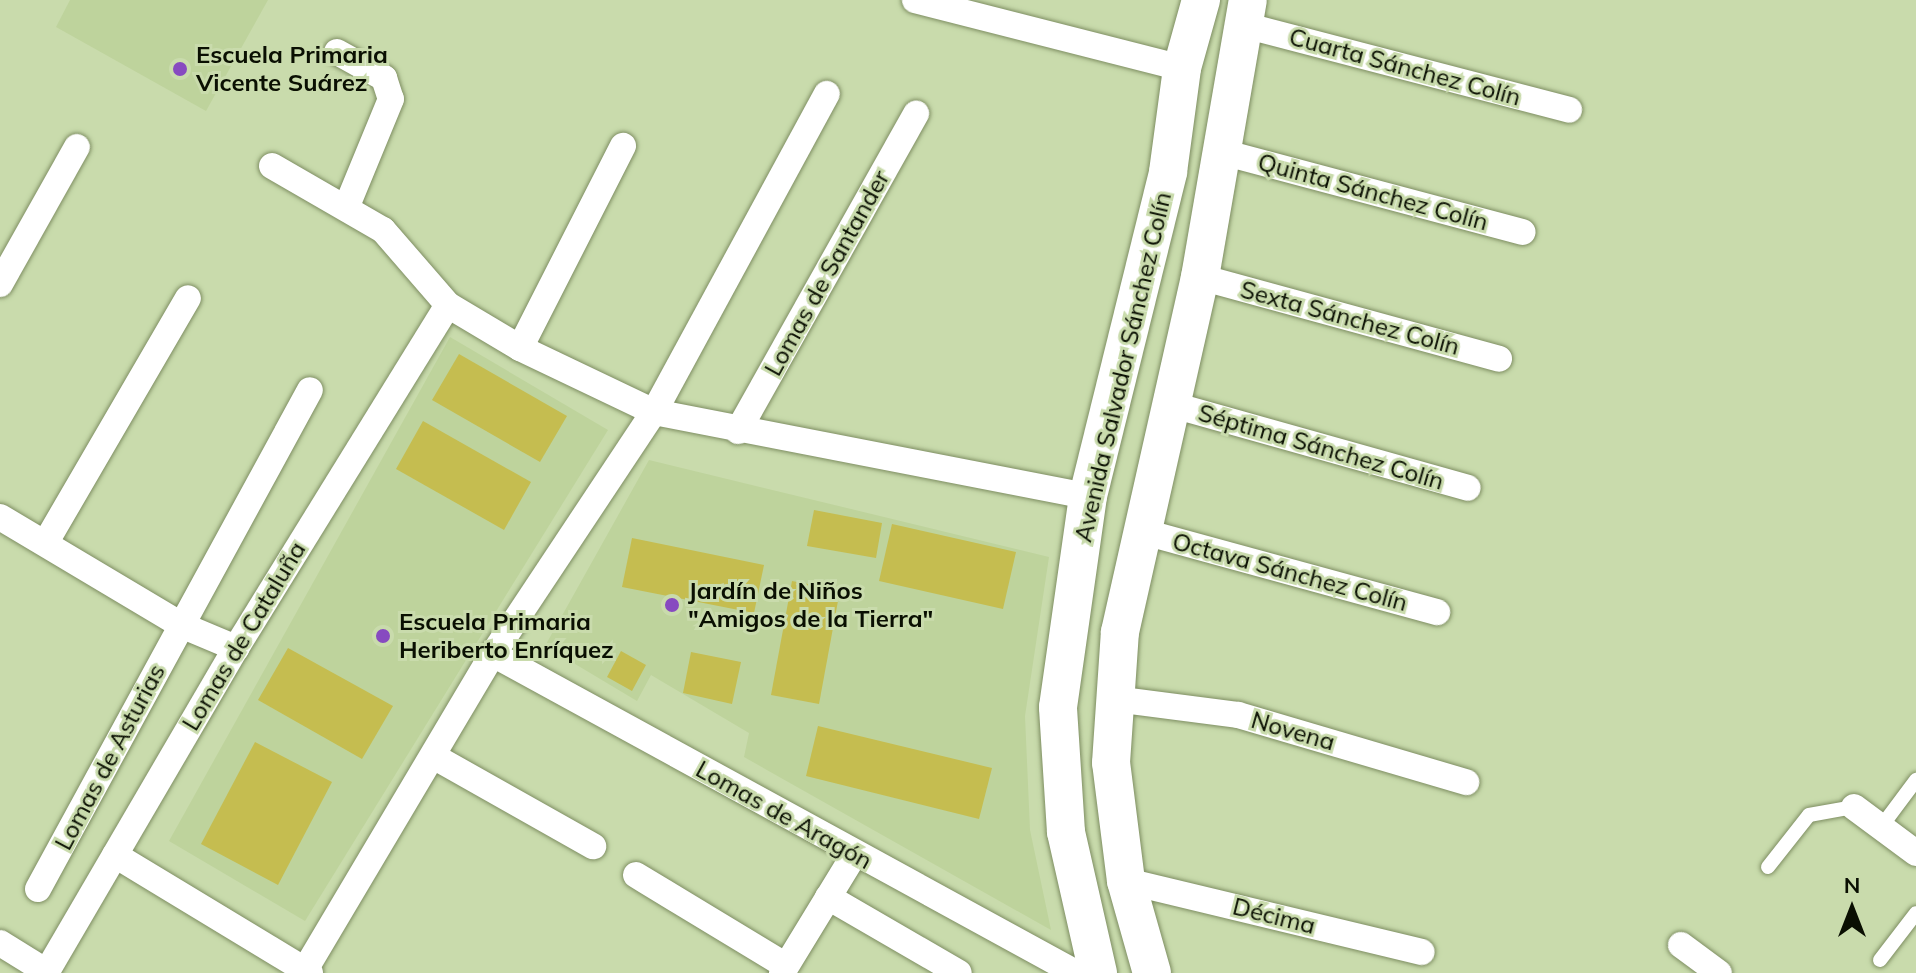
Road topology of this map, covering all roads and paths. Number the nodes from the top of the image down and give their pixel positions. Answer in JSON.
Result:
{"nodes":[{"id":1,"x":915,"y":0,"type":"edge"},
{"id":2,"x":1201,"y":0,"type":"edge"},
{"id":3,"x":989,"y":10,"type":"edge"},
{"id":4,"x":1244,"y":12,"type":"edge"},
{"id":5,"x":337,"y":52,"type":"dead end"},
{"id":6,"x":1182,"y":68,"type":"junction"},
{"id":7,"x":827,"y":94,"type":"dead end"},
{"id":8,"x":1569,"y":110,"type":"dead end"},
{"id":9,"x":916,"y":114,"type":"dead end"},
{"id":10,"x":623,"y":146,"type":"dead end"},
{"id":11,"x":77,"y":147,"type":"dead end"},
{"id":12,"x":272,"y":166,"type":"dead end"},
{"id":13,"x":1220,"y":168,"type":"junction"},
{"id":14,"x":1168,"y":172,"type":"junction"},
{"id":15,"x":347,"y":206,"type":"junction"},
{"id":16,"x":1523,"y":232,"type":"dead end"},
{"id":17,"x":1200,"y":277,"type":"junction"},
{"id":18,"x":0,"y":284,"type":"edge"},
{"id":19,"x":188,"y":298,"type":"dead end"},
{"id":20,"x":448,"y":305,"type":"junction"},
{"id":21,"x":520,"y":348,"type":"junction"},
{"id":22,"x":1499,"y":359,"type":"dead end"},
{"id":23,"x":310,"y":390,"type":"dead end"},
{"id":24,"x":1173,"y":405,"type":"junction"},
{"id":25,"x":654,"y":412,"type":"junction"},
{"id":26,"x":738,"y":431,"type":"junction"},
{"id":27,"x":1468,"y":488,"type":"dead end"},
{"id":28,"x":1088,"y":496,"type":"junction"},
{"id":29,"x":0,"y":517,"type":"edge"},
{"id":30,"x":1144,"y":532,"type":"junction"},
{"id":31,"x":46,"y":542,"type":"junction"},
{"id":32,"x":1437,"y":612,"type":"dead end"},
{"id":33,"x":181,"y":625,"type":"junction"},
{"id":34,"x":236,"y":648,"type":"junction"},
{"id":35,"x":493,"y":654,"type":"junction"},
{"id":36,"x":1115,"y":699,"type":"junction"},
{"id":37,"x":433,"y":756,"type":"junction"},
{"id":38,"x":1916,"y":780,"type":"edge"},
{"id":39,"x":1466,"y":782,"type":"dead end"},
{"id":40,"x":1854,"y":807,"type":"joint"},
{"id":41,"x":1881,"y":827,"type":"junction"},
{"id":42,"x":593,"y":846,"type":"dead end"},
{"id":43,"x":1916,"y":853,"type":"edge"},
{"id":44,"x":115,"y":855,"type":"junction"},
{"id":45,"x":854,"y":855,"type":"junction"},
{"id":46,"x":1768,"y":867,"type":"dead end"},
{"id":47,"x":636,"y":875,"type":"dead end"},
{"id":48,"x":1126,"y":881,"type":"junction"},
{"id":49,"x":38,"y":889,"type":"dead end"},
{"id":50,"x":828,"y":897,"type":"junction"},
{"id":51,"x":1916,"y":913,"type":"edge"},
{"id":52,"x":0,"y":943,"type":"edge"},
{"id":53,"x":1681,"y":945,"type":"dead end"},
{"id":54,"x":1422,"y":952,"type":"dead end"},
{"id":55,"x":1880,"y":960,"type":"dead end"},
{"id":56,"x":784,"y":969,"type":"edge"},
{"id":57,"x":308,"y":972,"type":"edge"},
{"id":58,"x":48,"y":973,"type":"edge"},
{"id":59,"x":959,"y":973,"type":"edge"},
{"id":60,"x":1076,"y":973,"type":"edge"},
{"id":61,"x":1098,"y":973,"type":"edge"},
{"id":62,"x":1152,"y":973,"type":"edge"},
{"id":63,"x":1719,"y":973,"type":"edge"}],
"edges":[{"from":1,"to":3,"type":"street"},
{"from":2,"to":6,"type":"street","name":"Avenida Salvador Sánchez Colín"},
{"from":3,"to":6,"type":"street"},
{"from":4,"to":8,"type":"street","name":"Cuarta Sánchez Colín"},
{"from":4,"to":13,"type":"street"},
{"from":5,"to":15,"type":"street"},
{"from":6,"to":14,"type":"street","name":"Avenida Salvador Sánchez Colín"},
{"from":7,"to":25,"type":"street"},
{"from":9,"to":26,"type":"street","name":"Lomas de Santander"},
{"from":10,"to":21,"type":"street"},
{"from":11,"to":18,"type":"street"},
{"from":12,"to":15,"type":"street"},
{"from":13,"to":14,"type":"street"},
{"from":13,"to":16,"type":"street","name":"Quinta Sánchez Colín"},
{"from":13,"to":17,"type":"street"},
{"from":14,"to":28,"type":"street","name":"Avenida Salvador Sánchez Colín"},
{"from":15,"to":20,"type":"street"},
{"from":17,"to":22,"type":"street","name":"Sexta Sánchez Colín"},
{"from":17,"to":24,"type":"street"},
{"from":19,"to":31,"type":"street"},
{"from":20,"to":21,"type":"street"},
{"from":20,"to":34,"type":"street","name":"Lomas de Cataluña"},
{"from":21,"to":25,"type":"street"},
{"from":23,"to":33,"type":"street","name":"Lomas de Asturias"},
{"from":24,"to":27,"type":"street","name":"Séptima Sánchez Colín"},
{"from":24,"to":30,"type":"street"},
{"from":25,"to":26,"type":"street"},
{"from":25,"to":35,"type":"street"},
{"from":26,"to":28,"type":"street"},
{"from":28,"to":61,"type":"street","name":"Avenida Salvador Sánchez Colín"},
{"from":29,"to":31,"type":"street"},
{"from":30,"to":32,"type":"street","name":"Octava Sánchez Colín"},
{"from":30,"to":36,"type":"street"},
{"from":31,"to":33,"type":"street"},
{"from":33,"to":34,"type":"street"},
{"from":33,"to":49,"type":"street","name":"Lomas de Asturias"},
{"from":34,"to":44,"type":"street","name":"Lomas de Cataluña"},
{"from":35,"to":37,"type":"street"},
{"from":35,"to":45,"type":"street","name":"Lomas de Aragón"},
{"from":36,"to":39,"type":"street","name":"Novena"},
{"from":36,"to":48,"type":"street"},
{"from":37,"to":42,"type":"street"},
{"from":37,"to":57,"type":"street"},
{"from":38,"to":41,"type":"lane"},
{"from":40,"to":41,"type":"street"},
{"from":40,"to":46,"type":"lane"},
{"from":41,"to":43,"type":"street"},
{"from":44,"to":57,"type":"street"},
{"from":44,"to":58,"type":"street","name":"Lomas de Cataluña"},
{"from":45,"to":50,"type":"street"},
{"from":45,"to":60,"type":"street","name":"Lomas de Aragón"},
{"from":47,"to":56,"type":"street"},
{"from":48,"to":54,"type":"street","name":"Décima"},
{"from":48,"to":62,"type":"street"},
{"from":50,"to":56,"type":"street"},
{"from":50,"to":59,"type":"street"},
{"from":51,"to":55,"type":"lane"},
{"from":52,"to":58,"type":"street","name":"Lomas de Cataluña"},
{"from":53,"to":63,"type":"street"}]}
